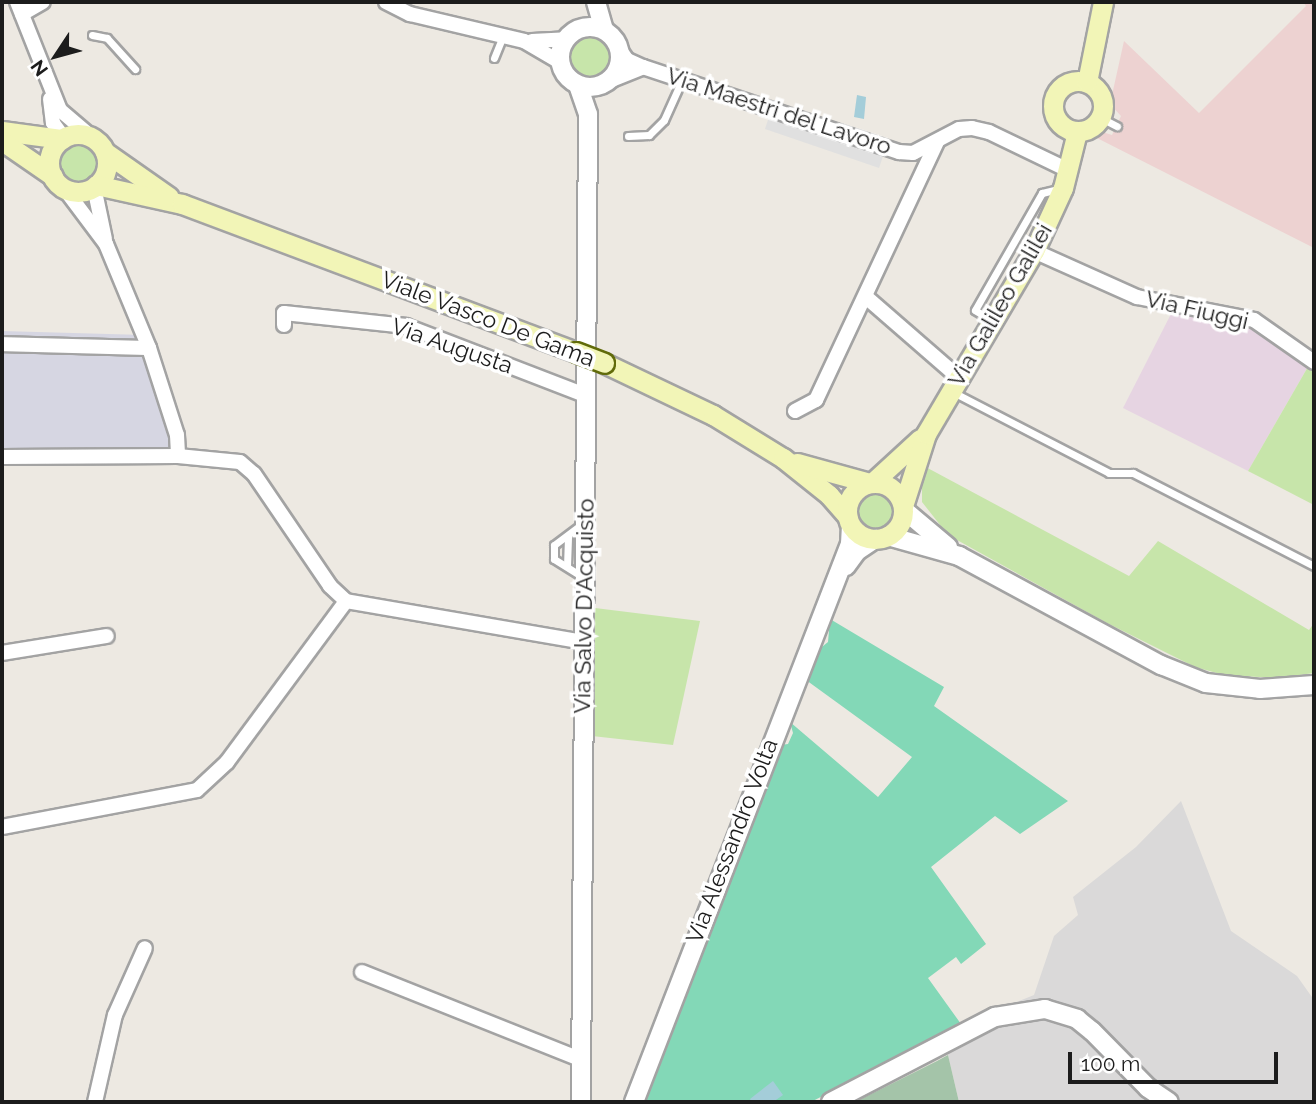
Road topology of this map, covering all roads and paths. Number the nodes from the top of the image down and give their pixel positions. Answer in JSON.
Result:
{"nodes":[{"id":1,"x":43,"y":2,"type":"edge"},
{"id":2,"x":387,"y":2,"type":"edge"},
{"id":3,"x":587,"y":2,"type":"edge"},
{"id":4,"x":596,"y":2,"type":"edge"},
{"id":5,"x":1103,"y":2,"type":"edge"},
{"id":6,"x":20,"y":8,"type":"edge"},
{"id":7,"x":604,"y":30,"type":"junction"},
{"id":8,"x":572,"y":34,"type":"junction"},
{"id":9,"x":92,"y":35,"type":"dead end"},
{"id":10,"x":503,"y":36,"type":"junction"},
{"id":11,"x":524,"y":41,"type":"junction"},
{"id":12,"x":620,"y":50,"type":"junction"},
{"id":13,"x":494,"y":58,"type":"dead end"},
{"id":14,"x":560,"y":62,"type":"junction"},
{"id":15,"x":643,"y":67,"type":"junction"},
{"id":16,"x":135,"y":69,"type":"dead end"},
{"id":17,"x":682,"y":79,"type":"junction"},
{"id":18,"x":1087,"y":82,"type":"junction"},
{"id":19,"x":606,"y":83,"type":"junction"},
{"id":20,"x":578,"y":85,"type":"junction"},
{"id":21,"x":49,"y":90,"type":"junction"},
{"id":22,"x":589,"y":114,"type":"junction"},
{"id":23,"x":2,"y":131,"type":"edge"},
{"id":24,"x":1077,"y":132,"type":"junction"},
{"id":25,"x":628,"y":136,"type":"dead end"},
{"id":26,"x":63,"y":138,"type":"junction"},
{"id":27,"x":2,"y":141,"type":"edge"},
{"id":28,"x":938,"y":141,"type":"junction"},
{"id":29,"x":100,"y":146,"type":"junction"},
{"id":30,"x":1065,"y":179,"type":"junction"},
{"id":31,"x":58,"y":182,"type":"junction"},
{"id":32,"x":95,"y":186,"type":"junction"},
{"id":33,"x":129,"y":194,"type":"junction"},
{"id":34,"x":182,"y":204,"type":"junction"},
{"id":35,"x":103,"y":214,"type":"junction"},
{"id":36,"x":106,"y":244,"type":"junction"},
{"id":37,"x":1034,"y":251,"type":"junction"},
{"id":38,"x":866,"y":297,"type":"junction"},
{"id":39,"x":993,"y":321,"type":"junction"},
{"id":40,"x":284,"y":325,"type":"dead end"},
{"id":41,"x":2,"y":344,"type":"edge"},
{"id":42,"x":149,"y":348,"type":"junction"},
{"id":43,"x":1314,"y":362,"type":"edge"},
{"id":44,"x":954,"y":384,"type":"junction"},
{"id":45,"x":585,"y":394,"type":"junction"},
{"id":46,"x":795,"y":411,"type":"dead end"},
{"id":47,"x":926,"y":434,"type":"junction"},
{"id":48,"x":178,"y":456,"type":"junction"},
{"id":49,"x":2,"y":457,"type":"edge"},
{"id":50,"x":783,"y":458,"type":"junction"},
{"id":51,"x":871,"y":483,"type":"junction"},
{"id":52,"x":903,"y":508,"type":"junction"},
{"id":53,"x":585,"y":521,"type":"junction"},
{"id":54,"x":849,"y":521,"type":"junction"},
{"id":55,"x":568,"y":536,"type":"junction"},
{"id":56,"x":882,"y":538,"type":"junction"},
{"id":57,"x":959,"y":556,"type":"junction"},
{"id":58,"x":567,"y":566,"type":"junction"},
{"id":59,"x":1314,"y":566,"type":"edge"},
{"id":60,"x":585,"y":578,"type":"junction"},
{"id":61,"x":834,"y":583,"type":"junction"},
{"id":62,"x":346,"y":601,"type":"junction"},
{"id":63,"x":107,"y":636,"type":"dead end"},
{"id":64,"x":583,"y":642,"type":"junction"},
{"id":65,"x":2,"y":653,"type":"edge"},
{"id":66,"x":1314,"y":685,"type":"edge"},
{"id":67,"x":2,"y":827,"type":"edge"},
{"id":68,"x":145,"y":948,"type":"dead end"},
{"id":69,"x":362,"y":972,"type":"dead end"},
{"id":70,"x":580,"y":1059,"type":"junction"},
{"id":71,"x":582,"y":1101,"type":"edge"},
{"id":72,"x":95,"y":1102,"type":"edge"},
{"id":73,"x":635,"y":1102,"type":"edge"},
{"id":74,"x":831,"y":1102,"type":"edge"},
{"id":75,"x":1169,"y":1102,"type":"edge"}],
"edges":[{"from":1,"to":6,"type":"street"},
{"from":2,"to":10,"type":"street"},
{"from":3,"to":8,"type":"street"},
{"from":4,"to":7,"type":"street"},
{"from":5,"to":18,"type":"main road"},
{"from":6,"to":21,"type":"street"},
{"from":7,"to":8,"type":"street"},
{"from":7,"to":12,"type":"street"},
{"from":8,"to":11,"type":"street"},
{"from":8,"to":14,"type":"street"},
{"from":9,"to":16,"type":"lane"},
{"from":10,"to":11,"type":"street"},
{"from":10,"to":13,"type":"lane"},
{"from":11,"to":14,"type":"street"},
{"from":12,"to":15,"type":"street","name":"Via Maestri del Lavoro"},
{"from":12,"to":19,"type":"street"},
{"from":14,"to":20,"type":"street"},
{"from":15,"to":17,"type":"street","name":"Via Maestri del Lavoro"},
{"from":15,"to":19,"type":"street"},
{"from":17,"to":25,"type":"lane"},
{"from":17,"to":28,"type":"street","name":"Via Maestri del Lavoro"},
{"from":18,"to":24,"type":"main road"},
{"from":18,"to":24,"type":"main road"},
{"from":19,"to":20,"type":"street"},
{"from":19,"to":22,"type":"street"},
{"from":20,"to":22,"type":"street"},
{"from":21,"to":26,"type":"street"},
{"from":21,"to":29,"type":"street"},
{"from":22,"to":45,"type":"street","name":"Via Salvo D'Acquisto"},
{"from":23,"to":26,"type":"main road"},
{"from":24,"to":30,"type":"main road","name":"Via Galileo Galilei"},
{"from":26,"to":29,"type":"main road"},
{"from":26,"to":31,"type":"main road"},
{"from":27,"to":31,"type":"main road"},
{"from":28,"to":30,"type":"street","name":"Via Maestri del Lavoro"},
{"from":28,"to":38,"type":"street"},
{"from":29,"to":32,"type":"main road"},
{"from":29,"to":34,"type":"main road"},
{"from":30,"to":37,"type":"main road","name":"Via Galileo Galilei"},
{"from":30,"to":39,"type":"lane"},
{"from":31,"to":32,"type":"main road"},
{"from":31,"to":36,"type":"street"},
{"from":32,"to":33,"type":"main road"},
{"from":32,"to":35,"type":"street"},
{"from":33,"to":34,"type":"main road"},
{"from":33,"to":35,"type":"street"},
{"from":34,"to":50,"type":"main road","name":"Viale Vasco De Gama","bridge":true},
{"from":35,"to":36,"type":"street"},
{"from":36,"to":42,"type":"street"},
{"from":37,"to":39,"type":"main road","name":"Via Galileo Galilei"},
{"from":37,"to":43,"type":"street","name":"Via Fiuggi"},
{"from":38,"to":44,"type":"street"},
{"from":38,"to":46,"type":"street"},
{"from":39,"to":44,"type":"main road","name":"Via Galileo Galilei"},
{"from":40,"to":45,"type":"street","name":"Via Augusta"},
{"from":41,"to":42,"type":"street"},
{"from":42,"to":48,"type":"street"},
{"from":44,"to":47,"type":"main road","name":"Via Galileo Galilei"},
{"from":44,"to":59,"type":"lane"},
{"from":45,"to":53,"type":"street","name":"Via Salvo D'Acquisto"},
{"from":47,"to":51,"type":"main road"},
{"from":47,"to":52,"type":"main road"},
{"from":48,"to":49,"type":"street"},
{"from":48,"to":62,"type":"street"},
{"from":50,"to":51,"type":"main road"},
{"from":50,"to":54,"type":"main road"},
{"from":51,"to":52,"type":"main road"},
{"from":51,"to":54,"type":"main road"},
{"from":52,"to":56,"type":"main road"},
{"from":52,"to":57,"type":"street"},
{"from":53,"to":55,"type":"lane"},
{"from":53,"to":60,"type":"street","name":"Via Salvo D'Acquisto"},
{"from":54,"to":56,"type":"main road"},
{"from":54,"to":61,"type":"street"},
{"from":55,"to":58,"type":"lane"},
{"from":55,"to":58,"type":"lane"},
{"from":56,"to":57,"type":"street"},
{"from":56,"to":61,"type":"street"},
{"from":57,"to":66,"type":"street"},
{"from":58,"to":60,"type":"lane"},
{"from":60,"to":64,"type":"street","name":"Via Salvo D'Acquisto"},
{"from":61,"to":73,"type":"street","name":"Via Alessandro Volta"},
{"from":62,"to":64,"type":"street"},
{"from":62,"to":67,"type":"street"},
{"from":63,"to":65,"type":"street"},
{"from":64,"to":70,"type":"street","name":"Via Salvo D'Acquisto"},
{"from":68,"to":72,"type":"street"},
{"from":69,"to":70,"type":"street"},
{"from":70,"to":71,"type":"street","name":"Via Salvo D'Acquisto"},
{"from":74,"to":75,"type":"street"}]}
